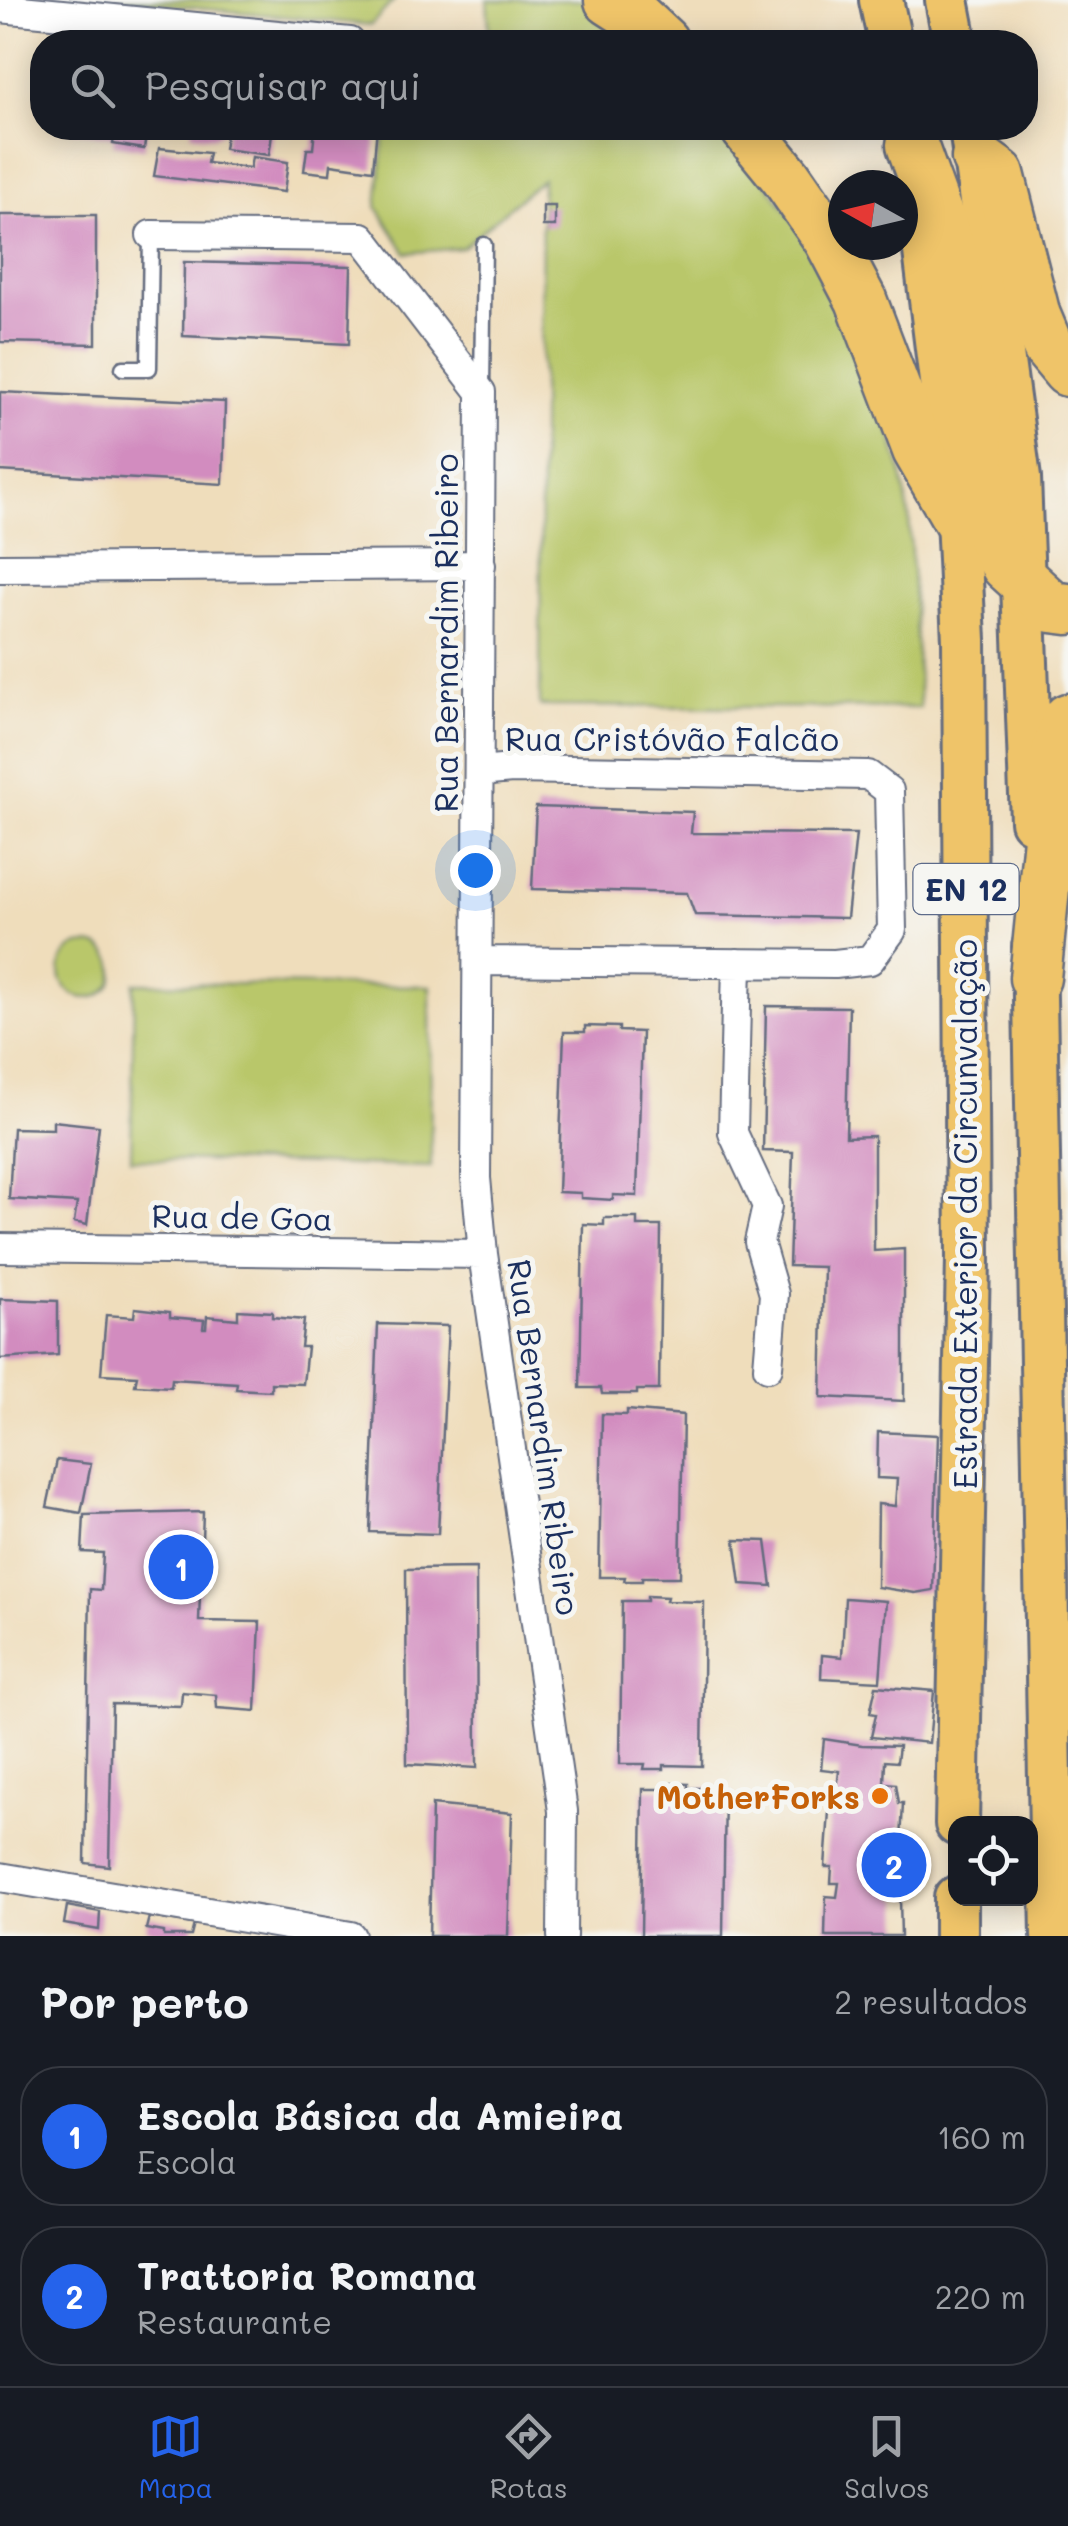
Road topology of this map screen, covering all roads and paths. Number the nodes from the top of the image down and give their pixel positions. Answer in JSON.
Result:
{"nodes":[{"id":1,"x":610,"y":0,"type":"edge"},
{"id":2,"x":881,"y":0,"type":"edge"},
{"id":3,"x":947,"y":0,"type":"edge"},
{"id":4,"x":0,"y":8,"type":"edge"},
{"id":5,"x":226,"y":30,"type":"edge"},
{"id":6,"x":650,"y":30,"type":"edge"},
{"id":7,"x":887,"y":30,"type":"edge"},
{"id":8,"x":953,"y":30,"type":"edge"},
{"id":9,"x":756,"y":140,"type":"edge"},
{"id":10,"x":911,"y":140,"type":"edge"},
{"id":11,"x":911,"y":140,"type":"edge"},
{"id":12,"x":974,"y":143,"type":"edge"},
{"id":13,"x":151,"y":234,"type":"joint"},
{"id":14,"x":484,"y":246,"type":"dead end"},
{"id":15,"x":123,"y":368,"type":"dead end"},
{"id":16,"x":1068,"y":370,"type":"edge"},
{"id":17,"x":482,"y":392,"type":"junction"},
{"id":18,"x":958,"y":519,"type":"junction"},
{"id":19,"x":481,"y":565,"type":"junction"},
{"id":20,"x":0,"y":568,"type":"edge"},
{"id":21,"x":1024,"y":581,"type":"junction"},
{"id":22,"x":1068,"y":609,"type":"edge"},
{"id":23,"x":1068,"y":720,"type":"edge"},
{"id":24,"x":479,"y":772,"type":"junction"},
{"id":25,"x":478,"y":960,"type":"junction"},
{"id":26,"x":737,"y":963,"type":"junction"},
{"id":27,"x":1035,"y":978,"type":"junction"},
{"id":28,"x":0,"y":1248,"type":"edge"},
{"id":29,"x":483,"y":1254,"type":"junction"},
{"id":30,"x":768,"y":1366,"type":"dead end"},
{"id":31,"x":957,"y":1816,"type":"edge"},
{"id":32,"x":0,"y":1877,"type":"edge"},
{"id":33,"x":956,"y":1906,"type":"edge"},
{"id":34,"x":352,"y":1936,"type":"edge"},
{"id":35,"x":562,"y":1936,"type":"edge"},
{"id":36,"x":956,"y":1936,"type":"edge"},
{"id":37,"x":1053,"y":1936,"type":"edge"}],
"edges":[{"from":1,"to":6,"type":"highway"},
{"from":2,"to":7,"type":"main road"},
{"from":3,"to":8,"type":"main road"},
{"from":4,"to":5,"type":"street"},
{"from":9,"to":18,"type":"highway"},
{"from":10,"to":18,"type":"main road","name":"Estrada Exterior da Circunvalação","number":"EN 12"},
{"from":11,"to":21,"type":"highway"},
{"from":12,"to":16,"type":"highway"},
{"from":12,"to":21,"type":"main road","number":"EN 12"},
{"from":13,"to":15,"type":"lane"},
{"from":13,"to":17,"type":"street"},
{"from":14,"to":17,"type":"lane"},
{"from":17,"to":19,"type":"street","name":"Rua Bernardim Ribeiro"},
{"from":18,"to":31,"type":"main road","name":"Estrada Exterior da Circunvalação","number":"EN 12"},
{"from":19,"to":20,"type":"street"},
{"from":19,"to":24,"type":"street","name":"Rua Bernardim Ribeiro"},
{"from":21,"to":22,"type":"highway"},
{"from":21,"to":27,"type":"main road","number":"EN 12"},
{"from":23,"to":27,"type":"highway"},
{"from":24,"to":25,"type":"street","name":"Rua Bernardim Ribeiro"},
{"from":24,"to":26,"type":"street","name":"Rua Cristóvão Falcão"},
{"from":25,"to":26,"type":"street","name":"Rua Cristóvão Falcão"},
{"from":25,"to":29,"type":"street","name":"Rua Bernardim Ribeiro"},
{"from":26,"to":30,"type":"street"},
{"from":27,"to":37,"type":"main road","number":"EN 12"},
{"from":28,"to":29,"type":"street","name":"Rua de Goa"},
{"from":29,"to":35,"type":"street","name":"Rua Bernardim Ribeiro"},
{"from":32,"to":34,"type":"street"},
{"from":33,"to":36,"type":"main road"}]}
